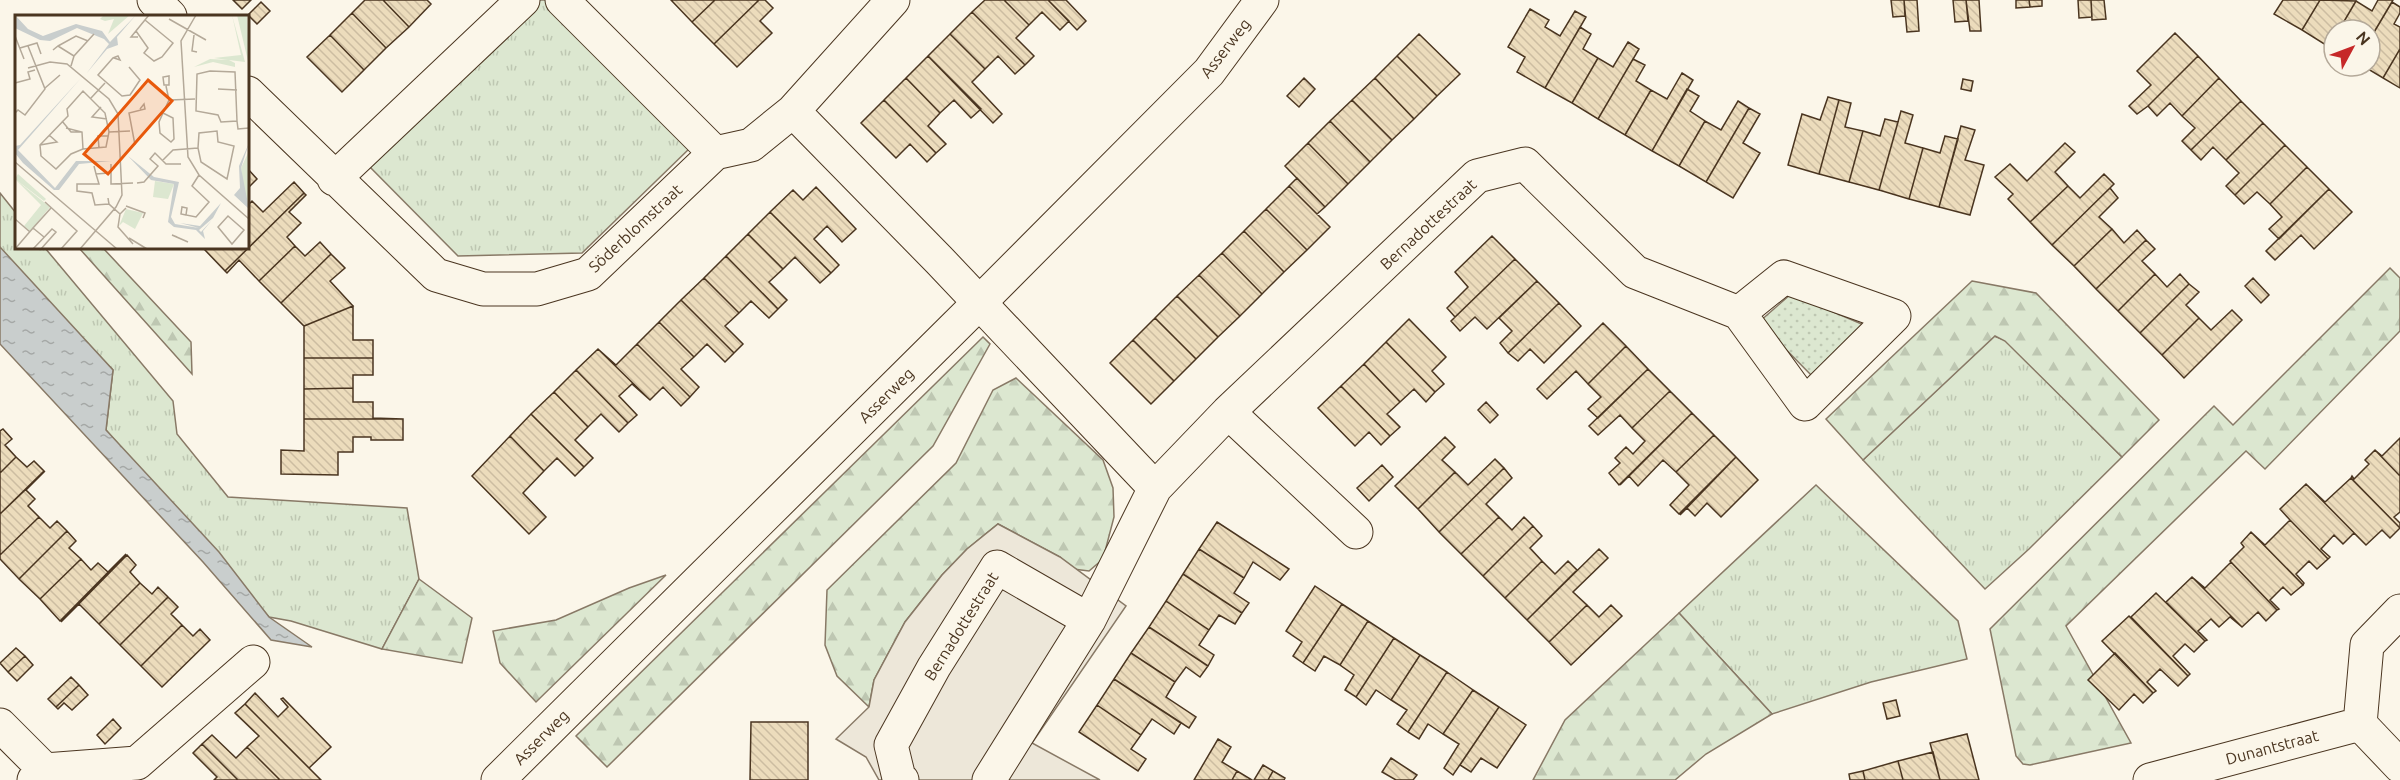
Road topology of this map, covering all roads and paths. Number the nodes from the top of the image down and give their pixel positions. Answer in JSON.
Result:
{"nodes":[{"id":1,"x":154,"y":0,"type":"edge"},
{"id":2,"x":523,"y":0,"type":"edge"},
{"id":3,"x":562,"y":0,"type":"edge"},
{"id":4,"x":893,"y":0,"type":"edge"},
{"id":5,"x":1262,"y":0,"type":"edge"},
{"id":6,"x":169,"y":15,"type":"edge"},
{"id":7,"x":249,"y":94,"type":"edge"},
{"id":8,"x":794,"y":111,"type":"junction"},
{"id":9,"x":715,"y":153,"type":"junction"},
{"id":10,"x":334,"y":179,"type":"junction"},
{"id":11,"x":979,"y":303,"type":"junction"},
{"id":12,"x":1739,"y":313,"type":"dead end"},
{"id":13,"x":1228,"y":412,"type":"junction"},
{"id":14,"x":1155,"y":488,"type":"junction"},
{"id":15,"x":1356,"y":532,"type":"dead end"},
{"id":16,"x":2400,"y":611,"type":"edge"},
{"id":17,"x":1089,"y":620,"type":"junction"},
{"id":18,"x":253,"y":662,"type":"dead end"},
{"id":19,"x":2360,"y":724,"type":"junction"},
{"id":20,"x":0,"y":725,"type":"edge"},
{"id":21,"x":2400,"y":766,"type":"edge"},
{"id":22,"x":40,"y":775,"type":"edge"},
{"id":23,"x":498,"y":780,"type":"edge"},
{"id":24,"x":902,"y":780,"type":"edge"},
{"id":25,"x":989,"y":780,"type":"edge"},
{"id":26,"x":2150,"y":780,"type":"edge"}],
"edges":[{"from":1,"to":6,"type":"street"},
{"from":2,"to":10,"type":"street"},
{"from":3,"to":9,"type":"street"},
{"from":4,"to":8,"type":"street"},
{"from":5,"to":11,"type":"street","name":"Asserweg"},
{"from":7,"to":10,"type":"street","name":"Söderblomstraat"},
{"from":8,"to":9,"type":"street"},
{"from":8,"to":11,"type":"street"},
{"from":9,"to":10,"type":"street","name":"Söderblomstraat"},
{"from":11,"to":14,"type":"street"},
{"from":11,"to":23,"type":"street","name":"Asserweg"},
{"from":12,"to":13,"type":"street","name":"Bernadottestraat"},
{"from":13,"to":14,"type":"street","name":"Bernadottestraat"},
{"from":13,"to":15,"type":"street"},
{"from":14,"to":17,"type":"street","name":"Bernadottestraat"},
{"from":16,"to":19,"type":"street"},
{"from":17,"to":24,"type":"street","name":"Bernadottestraat"},
{"from":17,"to":25,"type":"street","name":"Bernadottestraat"},
{"from":18,"to":22,"type":"street"},
{"from":19,"to":21,"type":"street"},
{"from":19,"to":26,"type":"street","name":"Dunantstraat"},
{"from":20,"to":22,"type":"street"}]}
